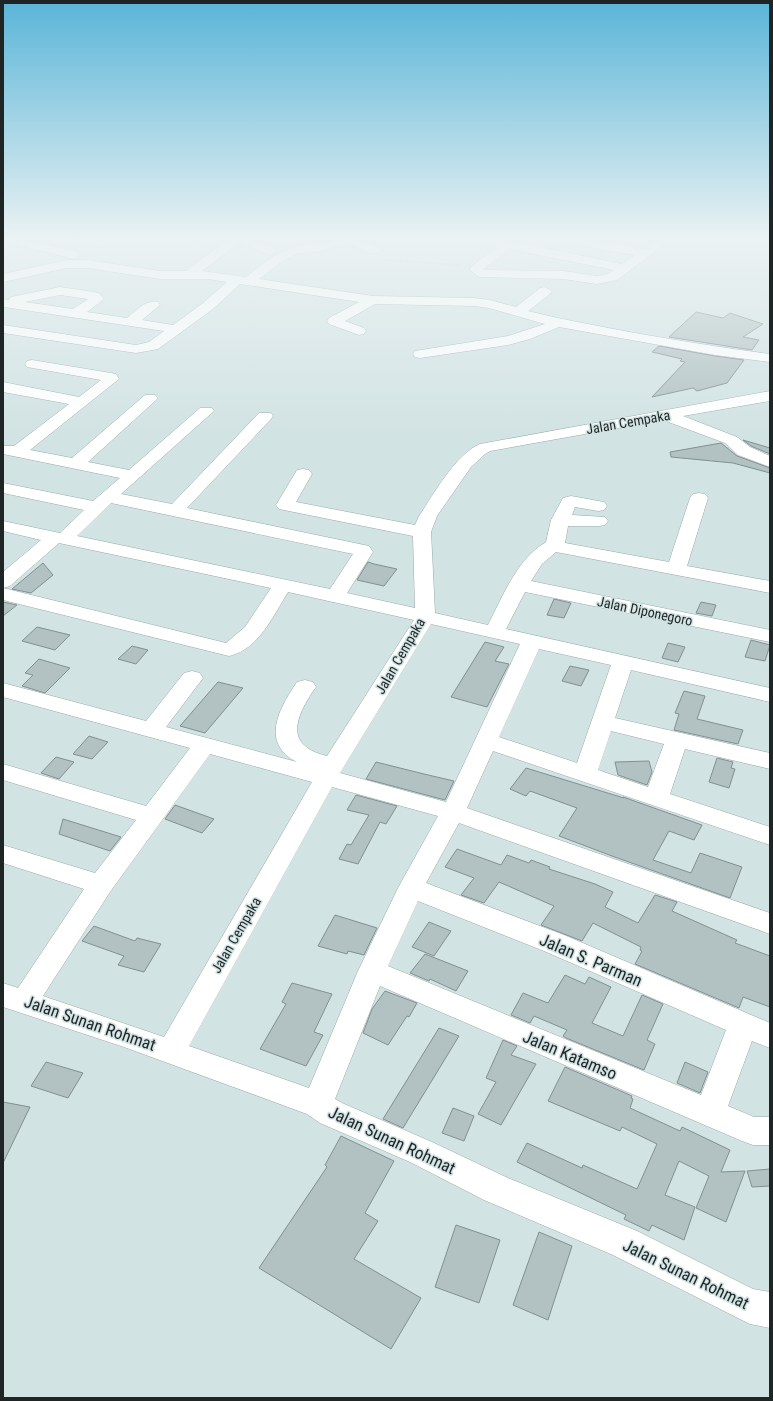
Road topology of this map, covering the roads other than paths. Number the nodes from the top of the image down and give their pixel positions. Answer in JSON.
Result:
{"nodes":[{"id":1,"x":92,"y":302,"type":"edge"},
{"id":2,"x":213,"y":302,"type":"edge"},
{"id":3,"x":368,"y":302,"type":"edge"},
{"id":4,"x":476,"y":302,"type":"edge"},
{"id":5,"x":530,"y":302,"type":"edge"},
{"id":6,"x":4,"y":303,"type":"edge"},
{"id":7,"x":153,"y":305,"type":"dead end"},
{"id":8,"x":519,"y":311,"type":"junction"},
{"id":9,"x":75,"y":314,"type":"junction"},
{"id":10,"x":130,"y":322,"type":"junction"},
{"id":11,"x":557,"y":322,"type":"junction"},
{"id":12,"x":175,"y":328,"type":"junction"},
{"id":13,"x":3,"y":329,"type":"edge"},
{"id":14,"x":359,"y":331,"type":"dead end"},
{"id":15,"x":535,"y":332,"type":"junction"},
{"id":16,"x":560,"y":338,"type":"dead end"},
{"id":17,"x":420,"y":354,"type":"dead end"},
{"id":18,"x":770,"y":358,"type":"edge"},
{"id":19,"x":3,"y":383,"type":"edge"},
{"id":20,"x":3,"y":387,"type":"edge"},
{"id":21,"x":770,"y":396,"type":"edge"},
{"id":22,"x":150,"y":398,"type":"dead end"},
{"id":23,"x":80,"y":402,"type":"junction"},
{"id":24,"x":206,"y":411,"type":"dead end"},
{"id":25,"x":665,"y":415,"type":"junction"},
{"id":26,"x":265,"y":416,"type":"dead end"},
{"id":27,"x":10,"y":451,"type":"edge"},
{"id":28,"x":770,"y":462,"type":"edge"},
{"id":29,"x":75,"y":464,"type":"junction"},
{"id":30,"x":303,"y":474,"type":"dead end"},
{"id":31,"x":133,"y":476,"type":"junction"},
{"id":32,"x":3,"y":488,"type":"edge"},
{"id":33,"x":699,"y":498,"type":"dead end"},
{"id":34,"x":102,"y":502,"type":"junction"},
{"id":35,"x":175,"y":510,"type":"junction"},
{"id":36,"x":599,"y":514,"type":"dead end"},
{"id":37,"x":3,"y":526,"type":"edge"},
{"id":38,"x":422,"y":532,"type":"junction"},
{"id":39,"x":60,"y":538,"type":"junction"},
{"id":40,"x":555,"y":546,"type":"junction"},
{"id":41,"x":676,"y":570,"type":"junction"},
{"id":42,"x":3,"y":582,"type":"edge"},
{"id":43,"x":520,"y":585,"type":"junction"},
{"id":44,"x":282,"y":586,"type":"junction"},
{"id":45,"x":770,"y":588,"type":"edge"},
{"id":46,"x":3,"y":594,"type":"edge"},
{"id":47,"x":335,"y":596,"type":"junction"},
{"id":48,"x":425,"y":618,"type":"junction"},
{"id":49,"x":494,"y":633,"type":"junction"},
{"id":50,"x":770,"y":636,"type":"edge"},
{"id":51,"x":532,"y":641,"type":"junction"},
{"id":52,"x":623,"y":662,"type":"junction"},
{"id":53,"x":192,"y":678,"type":"dead end"},
{"id":54,"x":306,"y":687,"type":"dead end"},
{"id":55,"x":3,"y":690,"type":"edge"},
{"id":56,"x":770,"y":695,"type":"edge"},
{"id":57,"x":603,"y":722,"type":"junction"},
{"id":58,"x":151,"y":730,"type":"junction"},
{"id":59,"x":677,"y":739,"type":"junction"},
{"id":60,"x":486,"y":741,"type":"junction"},
{"id":61,"x":205,"y":744,"type":"junction"},
{"id":62,"x":770,"y":761,"type":"edge"},
{"id":63,"x":3,"y":772,"type":"edge"},
{"id":64,"x":329,"y":772,"type":"junction"},
{"id":65,"x":585,"y":774,"type":"junction"},
{"id":66,"x":656,"y":798,"type":"junction"},
{"id":67,"x":453,"y":812,"type":"junction"},
{"id":68,"x":152,"y":816,"type":"junction"},
{"id":69,"x":770,"y":836,"type":"edge"},
{"id":70,"x":3,"y":854,"type":"edge"},
{"id":71,"x":100,"y":886,"type":"junction"},
{"id":72,"x":412,"y":888,"type":"junction"},
{"id":73,"x":770,"y":924,"type":"edge"},
{"id":74,"x":372,"y":971,"type":"junction"},
{"id":75,"x":14,"y":998,"type":"edge"},
{"id":76,"x":743,"y":1025,"type":"junction"},
{"id":77,"x":770,"y":1036,"type":"edge"},
{"id":78,"x":171,"y":1051,"type":"junction"},
{"id":79,"x":318,"y":1104,"type":"junction"},
{"id":80,"x":710,"y":1113,"type":"junction"},
{"id":81,"x":770,"y":1131,"type":"edge"},
{"id":82,"x":770,"y":1310,"type":"edge"}],
"edges":[{"from":1,"to":9,"type":"street"},
{"from":2,"to":12,"type":"street"},
{"from":3,"to":14,"type":"street"},
{"from":4,"to":8,"type":"street"},
{"from":5,"to":8,"type":"street"},
{"from":6,"to":9,"type":"street"},
{"from":7,"to":10,"type":"street"},
{"from":8,"to":11,"type":"street"},
{"from":9,"to":10,"type":"street"},
{"from":10,"to":12,"type":"street"},
{"from":11,"to":15,"type":"street"},
{"from":11,"to":18,"type":"street"},
{"from":12,"to":13,"type":"street"},
{"from":15,"to":16,"type":"street"},
{"from":15,"to":17,"type":"street"},
{"from":19,"to":23,"type":"street"},
{"from":20,"to":23,"type":"street"},
{"from":21,"to":25,"type":"street","name":"Jalan Cempaka"},
{"from":22,"to":29,"type":"street"},
{"from":23,"to":27,"type":"street"},
{"from":24,"to":31,"type":"street"},
{"from":25,"to":28,"type":"street"},
{"from":25,"to":38,"type":"street","name":"Jalan Cempaka"},
{"from":26,"to":35,"type":"street"},
{"from":27,"to":29,"type":"street"},
{"from":29,"to":31,"type":"street"},
{"from":30,"to":38,"type":"street"},
{"from":31,"to":34,"type":"street"},
{"from":32,"to":34,"type":"street"},
{"from":33,"to":41,"type":"street"},
{"from":34,"to":35,"type":"street"},
{"from":34,"to":39,"type":"street"},
{"from":35,"to":47,"type":"street"},
{"from":36,"to":40,"type":"street"},
{"from":37,"to":39,"type":"street"},
{"from":38,"to":48,"type":"street","name":"Jalan Cempaka"},
{"from":39,"to":42,"type":"street"},
{"from":39,"to":44,"type":"street"},
{"from":40,"to":41,"type":"street"},
{"from":40,"to":43,"type":"street"},
{"from":41,"to":45,"type":"street"},
{"from":43,"to":49,"type":"street"},
{"from":43,"to":50,"type":"street","name":"Jalan Diponegoro"},
{"from":44,"to":46,"type":"street"},
{"from":44,"to":47,"type":"street"},
{"from":47,"to":48,"type":"street"},
{"from":48,"to":49,"type":"street"},
{"from":48,"to":64,"type":"street","name":"Jalan Cempaka"},
{"from":49,"to":51,"type":"street"},
{"from":51,"to":52,"type":"street"},
{"from":51,"to":60,"type":"street"},
{"from":52,"to":56,"type":"street"},
{"from":52,"to":57,"type":"street"},
{"from":53,"to":58,"type":"street"},
{"from":54,"to":64,"type":"street"},
{"from":55,"to":58,"type":"street"},
{"from":57,"to":59,"type":"street"},
{"from":57,"to":65,"type":"street"},
{"from":58,"to":61,"type":"street"},
{"from":59,"to":62,"type":"street"},
{"from":59,"to":66,"type":"street"},
{"from":60,"to":65,"type":"street"},
{"from":60,"to":67,"type":"street"},
{"from":61,"to":64,"type":"street"},
{"from":61,"to":68,"type":"street"},
{"from":63,"to":68,"type":"street"},
{"from":64,"to":67,"type":"street"},
{"from":64,"to":78,"type":"street","name":"Jalan Cempaka"},
{"from":65,"to":66,"type":"street"},
{"from":66,"to":69,"type":"street"},
{"from":67,"to":72,"type":"street"},
{"from":67,"to":73,"type":"street"},
{"from":68,"to":71,"type":"street"},
{"from":70,"to":71,"type":"street"},
{"from":71,"to":75,"type":"street"},
{"from":72,"to":74,"type":"street"},
{"from":72,"to":76,"type":"street","name":"Jalan S. Parman"},
{"from":74,"to":79,"type":"street"},
{"from":74,"to":80,"type":"street","name":"Jalan Katamso"},
{"from":75,"to":78,"type":"street","name":"Jalan Sunan Rohmat"},
{"from":76,"to":77,"type":"street","name":"Jalan S. Parman"},
{"from":76,"to":80,"type":"street"},
{"from":78,"to":79,"type":"street","name":"Jalan Sunan Rohmat"},
{"from":79,"to":82,"type":"street","name":"Jalan Sunan Rohmat"},
{"from":80,"to":81,"type":"street","name":"Jalan Katamso"}]}
